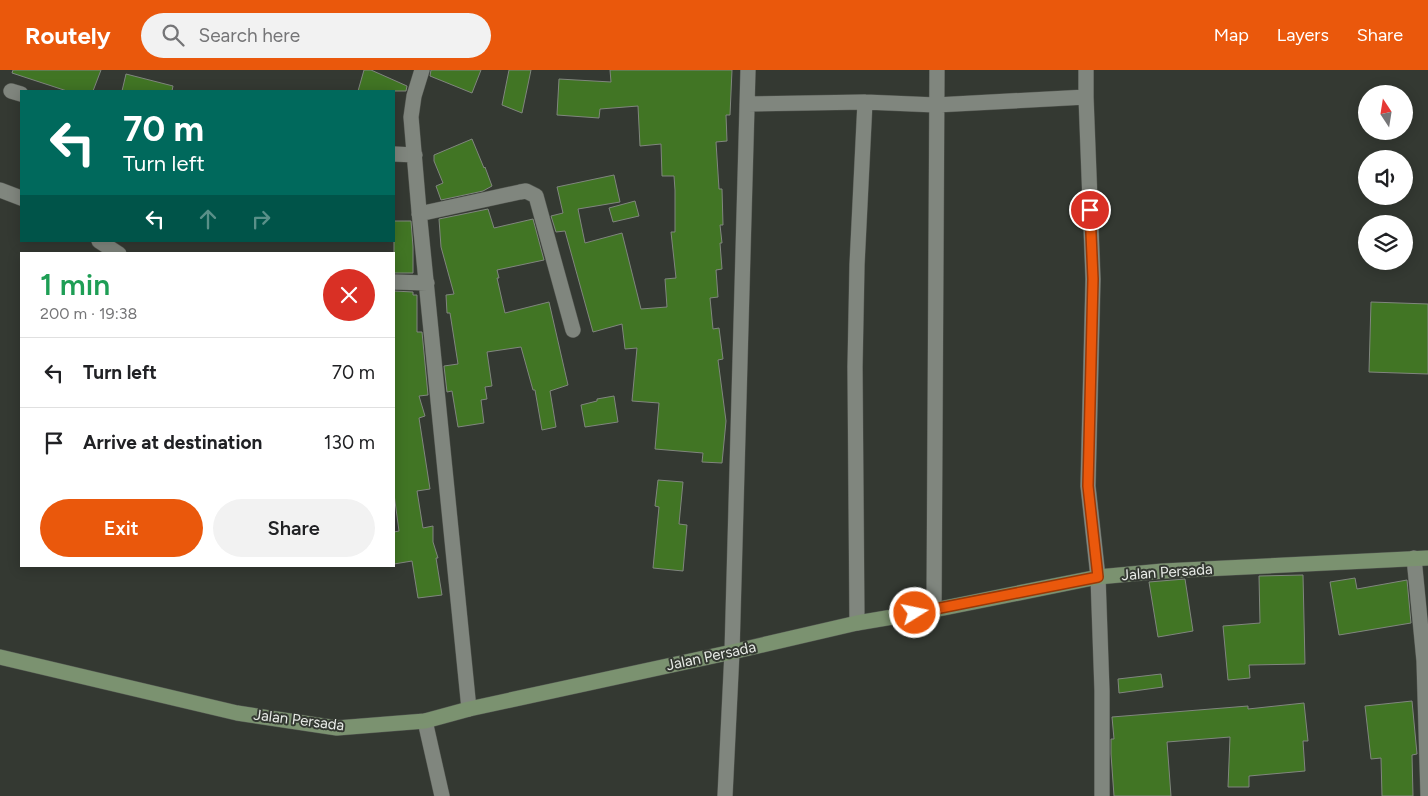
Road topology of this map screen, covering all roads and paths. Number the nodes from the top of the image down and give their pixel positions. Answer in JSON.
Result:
{"nodes":[{"id":1,"x":422,"y":70,"type":"edge"},
{"id":2,"x":748,"y":70,"type":"edge"},
{"id":3,"x":937,"y":70,"type":"edge"},
{"id":4,"x":1086,"y":70,"type":"edge"},
{"id":5,"x":1086,"y":97,"type":"junction"},
{"id":6,"x":866,"y":102,"type":"junction"},
{"id":7,"x":747,"y":104,"type":"junction"},
{"id":8,"x":936,"y":104,"type":"junction"},
{"id":9,"x":395,"y":154,"type":"edge"},
{"id":10,"x":415,"y":155,"type":"junction"},
{"id":11,"x":0,"y":190,"type":"edge"},
{"id":12,"x":20,"y":198,"type":"edge"},
{"id":13,"x":419,"y":214,"type":"junction"},
{"id":14,"x":101,"y":242,"type":"edge"},
{"id":15,"x":116,"y":252,"type":"edge"},
{"id":16,"x":395,"y":282,"type":"edge"},
{"id":17,"x":427,"y":283,"type":"junction"},
{"id":18,"x":573,"y":330,"type":"dead end"},
{"id":19,"x":1421,"y":558,"type":"edge"},
{"id":20,"x":1098,"y":577,"type":"junction"},
{"id":21,"x":934,"y":610,"type":"junction"},
{"id":22,"x":857,"y":623,"type":"junction"},
{"id":23,"x":732,"y":652,"type":"junction"},
{"id":24,"x":0,"y":657,"type":"edge"},
{"id":25,"x":469,"y":709,"type":"junction"},
{"id":26,"x":425,"y":721,"type":"junction"},
{"id":27,"x":442,"y":796,"type":"edge"},
{"id":28,"x":725,"y":796,"type":"edge"},
{"id":29,"x":1102,"y":796,"type":"edge"},
{"id":30,"x":1428,"y":796,"type":"edge"}],
"edges":[{"from":1,"to":10,"type":"street"},
{"from":2,"to":7,"type":"street"},
{"from":3,"to":8,"type":"street"},
{"from":4,"to":5,"type":"street"},
{"from":5,"to":8,"type":"street"},
{"from":5,"to":20,"type":"street"},
{"from":6,"to":7,"type":"street"},
{"from":6,"to":8,"type":"street"},
{"from":6,"to":22,"type":"street"},
{"from":7,"to":23,"type":"street"},
{"from":8,"to":21,"type":"street"},
{"from":9,"to":10,"type":"street"},
{"from":10,"to":13,"type":"street"},
{"from":11,"to":12,"type":"street"},
{"from":13,"to":17,"type":"street"},
{"from":13,"to":18,"type":"street"},
{"from":14,"to":15,"type":"street"},
{"from":16,"to":17,"type":"street"},
{"from":17,"to":25,"type":"street"},
{"from":19,"to":20,"type":"street","name":"Jalan Persada"},
{"from":19,"to":30,"type":"street"},
{"from":20,"to":21,"type":"street","name":"Jalan Persada"},
{"from":20,"to":29,"type":"street"},
{"from":21,"to":22,"type":"street","name":"Jalan Persada"},
{"from":22,"to":23,"type":"street","name":"Jalan Persada"},
{"from":23,"to":25,"type":"street","name":"Jalan Persada"},
{"from":23,"to":28,"type":"street"},
{"from":24,"to":26,"type":"street","name":"Jalan Persada"},
{"from":25,"to":26,"type":"street","name":"Jalan Persada"},
{"from":26,"to":27,"type":"street"}]}
